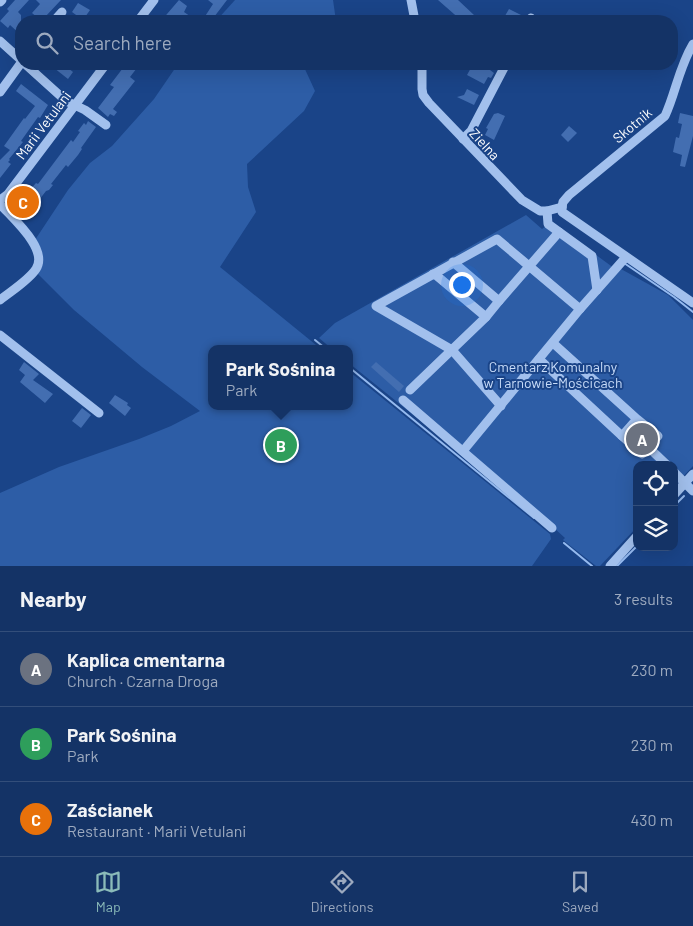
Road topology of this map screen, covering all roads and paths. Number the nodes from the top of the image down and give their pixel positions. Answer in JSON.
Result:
{"nodes":[{"id":1,"x":411,"y":0,"type":"edge"},
{"id":2,"x":152,"y":1,"type":"edge"},
{"id":3,"x":62,"y":12,"type":"dead end"},
{"id":4,"x":59,"y":15,"type":"edge"},
{"id":5,"x":142,"y":15,"type":"edge"},
{"id":6,"x":414,"y":15,"type":"edge"},
{"id":7,"x":0,"y":41,"type":"edge"},
{"id":8,"x":693,"y":44,"type":"edge"},
{"id":9,"x":15,"y":56,"type":"edge"},
{"id":10,"x":15,"y":70,"type":"edge"},
{"id":11,"x":32,"y":70,"type":"edge"},
{"id":12,"x":101,"y":70,"type":"edge"},
{"id":13,"x":422,"y":70,"type":"edge"},
{"id":14,"x":503,"y":70,"type":"edge"},
{"id":15,"x":0,"y":92,"type":"edge"},
{"id":16,"x":74,"y":105,"type":"junction"},
{"id":17,"x":106,"y":125,"type":"dead end"},
{"id":18,"x":462,"y":139,"type":"junction"},
{"id":19,"x":0,"y":200,"type":"edge"},
{"id":20,"x":0,"y":204,"type":"edge"},
{"id":21,"x":562,"y":207,"type":"junction"},
{"id":22,"x":547,"y":211,"type":"junction"},
{"id":23,"x":559,"y":232,"type":"junction"},
{"id":24,"x":626,"y":257,"type":"junction"},
{"id":25,"x":453,"y":262,"type":"junction"},
{"id":26,"x":530,"y":266,"type":"junction"},
{"id":27,"x":433,"y":274,"type":"junction"},
{"id":28,"x":597,"y":290,"type":"junction"},
{"id":29,"x":0,"y":300,"type":"edge"},
{"id":30,"x":499,"y":302,"type":"junction"},
{"id":31,"x":693,"y":303,"type":"edge"},
{"id":32,"x":580,"y":309,"type":"junction"},
{"id":33,"x":486,"y":317,"type":"junction"},
{"id":34,"x":0,"y":335,"type":"edge"},
{"id":35,"x":553,"y":343,"type":"junction"},
{"id":36,"x":452,"y":350,"type":"junction"},
{"id":37,"x":540,"y":359,"type":"junction"},
{"id":38,"x":410,"y":390,"type":"dead end"},
{"id":39,"x":403,"y":400,"type":"dead end"},
{"id":40,"x":500,"y":406,"type":"junction"},
{"id":41,"x":99,"y":413,"type":"dead end"},
{"id":42,"x":637,"y":419,"type":"junction"},
{"id":43,"x":622,"y":436,"type":"junction"},
{"id":44,"x":648,"y":447,"type":"junction"},
{"id":45,"x":463,"y":451,"type":"junction"},
{"id":46,"x":663,"y":461,"type":"edge"},
{"id":47,"x":693,"y":474,"type":"edge"},
{"id":48,"x":678,"y":476,"type":"edge"},
{"id":49,"x":685,"y":483,"type":"junction"},
{"id":50,"x":678,"y":491,"type":"edge"},
{"id":51,"x":693,"y":491,"type":"edge"},
{"id":52,"x":552,"y":528,"type":"dead end"},
{"id":53,"x":633,"y":540,"type":"edge"},
{"id":54,"x":610,"y":566,"type":"edge"}],
"edges":[{"from":1,"to":6,"type":"street"},
{"from":2,"to":5,"type":"street"},
{"from":3,"to":4,"type":"street"},
{"from":7,"to":9,"type":"street"},
{"from":8,"to":21,"type":"street","name":"Skotnik"},
{"from":10,"to":15,"type":"street"},
{"from":11,"to":16,"type":"street"},
{"from":12,"to":16,"type":"street","name":"Marii Vetulani"},
{"from":13,"to":18,"type":"street","name":"Zielna"},
{"from":14,"to":18,"type":"street"},
{"from":16,"to":17,"type":"street"},
{"from":16,"to":19,"type":"street","name":"Marii Vetulani"},
{"from":18,"to":22,"type":"street","name":"Zielna"},
{"from":20,"to":29,"type":"street"},
{"from":21,"to":22,"type":"street"},
{"from":21,"to":24,"type":"street"},
{"from":22,"to":23,"type":"street"},
{"from":23,"to":26,"type":"street"},
{"from":23,"to":28,"type":"street"},
{"from":24,"to":28,"type":"street"},
{"from":24,"to":31,"type":"street"},
{"from":25,"to":26,"type":"street"},
{"from":25,"to":27,"type":"street"},
{"from":25,"to":30,"type":"street"},
{"from":26,"to":30,"type":"street"},
{"from":26,"to":32,"type":"street"},
{"from":27,"to":33,"type":"street"},
{"from":27,"to":36,"type":"street"},
{"from":28,"to":32,"type":"street"},
{"from":30,"to":33,"type":"street"},
{"from":32,"to":35,"type":"street"},
{"from":33,"to":36,"type":"street"},
{"from":34,"to":41,"type":"street"},
{"from":35,"to":37,"type":"street"},
{"from":35,"to":42,"type":"street"},
{"from":36,"to":38,"type":"street"},
{"from":36,"to":40,"type":"street"},
{"from":37,"to":40,"type":"street"},
{"from":37,"to":43,"type":"street"},
{"from":39,"to":45,"type":"street"},
{"from":40,"to":45,"type":"street"},
{"from":42,"to":43,"type":"street"},
{"from":42,"to":44,"type":"street"},
{"from":43,"to":44,"type":"street"},
{"from":44,"to":46,"type":"street"},
{"from":45,"to":52,"type":"street"},
{"from":47,"to":49,"type":"street"},
{"from":48,"to":49,"type":"street"},
{"from":49,"to":50,"type":"street"},
{"from":49,"to":51,"type":"street"},
{"from":53,"to":54,"type":"street"}]}
